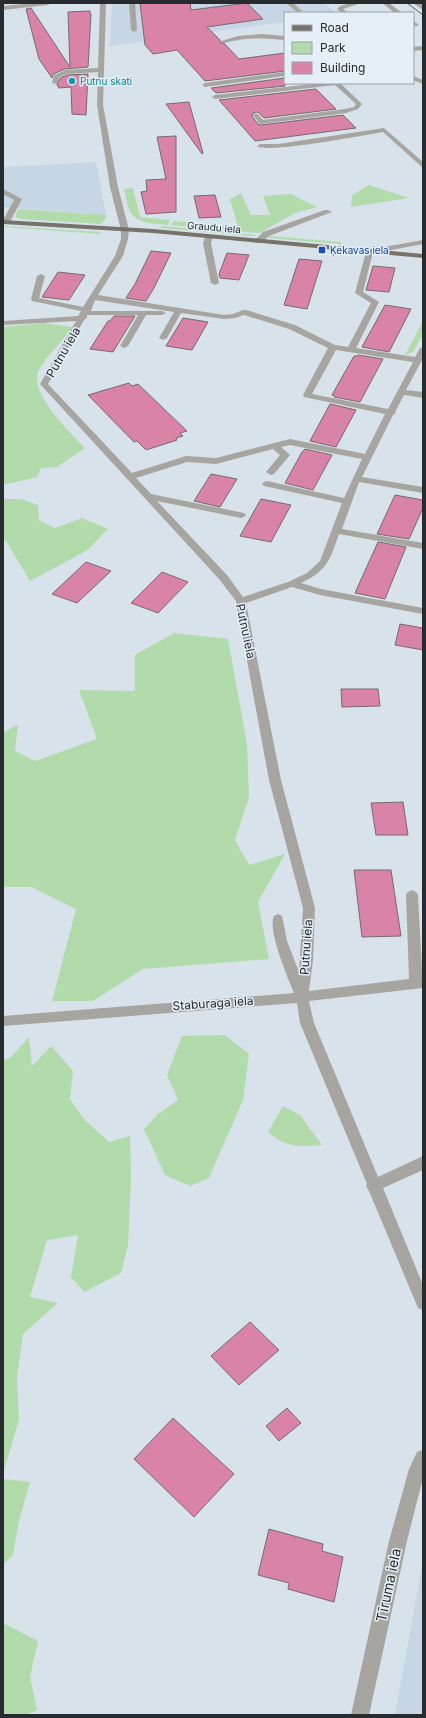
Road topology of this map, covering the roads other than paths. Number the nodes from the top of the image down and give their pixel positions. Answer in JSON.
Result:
{"nodes":[{"id":1,"x":48,"y":3,"type":"edge"},
{"id":2,"x":103,"y":3,"type":"edge"},
{"id":3,"x":132,"y":3,"type":"edge"},
{"id":4,"x":289,"y":3,"type":"edge"},
{"id":5,"x":339,"y":3,"type":"edge"},
{"id":6,"x":358,"y":3,"type":"edge"},
{"id":7,"x":386,"y":3,"type":"edge"},
{"id":8,"x":416,"y":3,"type":"edge"},
{"id":9,"x":347,"y":5,"type":"junction"},
{"id":10,"x":3,"y":8,"type":"edge"},
{"id":11,"x":423,"y":8,"type":"edge"},
{"id":12,"x":299,"y":11,"type":"dead end"},
{"id":13,"x":344,"y":12,"type":"edge"},
{"id":14,"x":398,"y":12,"type":"edge"},
{"id":15,"x":134,"y":30,"type":"dead end"},
{"id":16,"x":277,"y":31,"type":"dead end"},
{"id":17,"x":284,"y":37,"type":"edge"},
{"id":18,"x":284,"y":38,"type":"edge"},
{"id":19,"x":224,"y":41,"type":"dead end"},
{"id":20,"x":101,"y":70,"type":"junction"},
{"id":21,"x":284,"y":74,"type":"edge"},
{"id":22,"x":55,"y":83,"type":"dead end"},
{"id":23,"x":327,"y":84,"type":"edge"},
{"id":24,"x":337,"y":84,"type":"edge"},
{"id":25,"x":205,"y":85,"type":"dead end"},
{"id":26,"x":215,"y":97,"type":"dead end"},
{"id":27,"x":256,"y":115,"type":"dead end"},
{"id":28,"x":260,"y":146,"type":"dead end"},
{"id":29,"x":423,"y":166,"type":"edge"},
{"id":30,"x":3,"y":191,"type":"edge"},
{"id":31,"x":328,"y":212,"type":"dead end"},
{"id":32,"x":5,"y":222,"type":"edge"},
{"id":33,"x":125,"y":230,"type":"junction"},
{"id":34,"x":209,"y":236,"type":"junction"},
{"id":35,"x":258,"y":241,"type":"junction"},
{"id":36,"x":423,"y":242,"type":"edge"},
{"id":37,"x":373,"y":251,"type":"junction"},
{"id":38,"x":423,"y":256,"type":"edge"},
{"id":39,"x":42,"y":276,"type":"dead end"},
{"id":40,"x":215,"y":283,"type":"dead end"},
{"id":41,"x":94,"y":296,"type":"junction"},
{"id":42,"x":143,"y":313,"type":"junction"},
{"id":43,"x":178,"y":313,"type":"junction"},
{"id":44,"x":85,"y":314,"type":"junction"},
{"id":45,"x":210,"y":317,"type":"dead end"},
{"id":46,"x":3,"y":323,"type":"edge"},
{"id":47,"x":163,"y":338,"type":"dead end"},
{"id":48,"x":124,"y":346,"type":"dead end"},
{"id":49,"x":333,"y":347,"type":"junction"},
{"id":50,"x":351,"y":349,"type":"junction"},
{"id":51,"x":423,"y":350,"type":"edge"},
{"id":52,"x":418,"y":360,"type":"junction"},
{"id":53,"x":402,"y":392,"type":"junction"},
{"id":54,"x":423,"y":395,"type":"edge"},
{"id":55,"x":392,"y":413,"type":"junction"},
{"id":56,"x":275,"y":446,"type":"junction"},
{"id":57,"x":367,"y":457,"type":"junction"},
{"id":58,"x":271,"y":472,"type":"dead end"},
{"id":59,"x":130,"y":477,"type":"junction"},
{"id":60,"x":356,"y":479,"type":"junction"},
{"id":61,"x":267,"y":484,"type":"dead end"},
{"id":62,"x":423,"y":490,"type":"edge"},
{"id":63,"x":148,"y":496,"type":"junction"},
{"id":64,"x":348,"y":502,"type":"junction"},
{"id":65,"x":241,"y":515,"type":"dead end"},
{"id":66,"x":336,"y":531,"type":"junction"},
{"id":67,"x":423,"y":546,"type":"edge"},
{"id":68,"x":292,"y":584,"type":"junction"},
{"id":69,"x":241,"y":600,"type":"junction"},
{"id":70,"x":423,"y":611,"type":"edge"},
{"id":71,"x":412,"y":895,"type":"dead end"},
{"id":72,"x":278,"y":919,"type":"dead end"},
{"id":73,"x":419,"y":984,"type":"edge"},
{"id":74,"x":302,"y":996,"type":"junction"},
{"id":75,"x":3,"y":1021,"type":"edge"},
{"id":76,"x":423,"y":1162,"type":"edge"},
{"id":77,"x":374,"y":1186,"type":"junction"},
{"id":78,"x":423,"y":1303,"type":"edge"},
{"id":79,"x":423,"y":1458,"type":"edge"},
{"id":80,"x":360,"y":1715,"type":"edge"}],
"edges":[{"from":1,"to":10,"type":"street"},
{"from":2,"to":20,"type":"street","name":"Putnu iela"},
{"from":3,"to":15,"type":"street"},
{"from":4,"to":12,"type":"street"},
{"from":5,"to":9,"type":"street"},
{"from":6,"to":9,"type":"street"},
{"from":7,"to":14,"type":"street"},
{"from":8,"to":11,"type":"street"},
{"from":9,"to":13,"type":"street"},
{"from":16,"to":17,"type":"street"},
{"from":18,"to":19,"type":"street"},
{"from":20,"to":22,"type":"street"},
{"from":20,"to":33,"type":"street","name":"Putnu iela"},
{"from":21,"to":25,"type":"street"},
{"from":23,"to":26,"type":"street"},
{"from":24,"to":27,"type":"street"},
{"from":28,"to":29,"type":"street"},
{"from":30,"to":32,"type":"street"},
{"from":31,"to":35,"type":"street"},
{"from":32,"to":33,"type":"main road","name":"Graudu iela"},
{"from":33,"to":34,"type":"main road","name":"Graudu iela"},
{"from":33,"to":41,"type":"street","name":"Putnu iela"},
{"from":34,"to":35,"type":"main road","name":"Graudu iela"},
{"from":34,"to":40,"type":"street"},
{"from":35,"to":37,"type":"main road","name":"Graudu iela"},
{"from":36,"to":37,"type":"street"},
{"from":37,"to":38,"type":"main road","name":"Graudu iela"},
{"from":37,"to":50,"type":"street"},
{"from":39,"to":44,"type":"street"},
{"from":41,"to":44,"type":"street","name":"Putnu iela"},
{"from":41,"to":49,"type":"street"},
{"from":42,"to":43,"type":"street"},
{"from":42,"to":44,"type":"street"},
{"from":42,"to":48,"type":"street"},
{"from":43,"to":45,"type":"street"},
{"from":43,"to":47,"type":"street"},
{"from":44,"to":46,"type":"street"},
{"from":44,"to":59,"type":"street","name":"Putnu iela"},
{"from":49,"to":50,"type":"street"},
{"from":49,"to":55,"type":"street"},
{"from":50,"to":52,"type":"street"},
{"from":51,"to":52,"type":"street"},
{"from":52,"to":53,"type":"street"},
{"from":53,"to":54,"type":"street"},
{"from":53,"to":55,"type":"street"},
{"from":55,"to":57,"type":"street"},
{"from":56,"to":57,"type":"street"},
{"from":56,"to":58,"type":"street"},
{"from":56,"to":59,"type":"street"},
{"from":57,"to":60,"type":"street"},
{"from":59,"to":63,"type":"street","name":"Putnu iela"},
{"from":60,"to":62,"type":"street"},
{"from":60,"to":64,"type":"street"},
{"from":61,"to":64,"type":"street"},
{"from":63,"to":65,"type":"street"},
{"from":63,"to":69,"type":"street","name":"Putnu iela"},
{"from":64,"to":66,"type":"street"},
{"from":66,"to":67,"type":"street"},
{"from":66,"to":68,"type":"street"},
{"from":68,"to":69,"type":"street"},
{"from":68,"to":70,"type":"street"},
{"from":69,"to":74,"type":"street","name":"Putnu iela"},
{"from":71,"to":73,"type":"street"},
{"from":72,"to":74,"type":"street"},
{"from":73,"to":74,"type":"street","name":"Staburaga iela"},
{"from":74,"to":75,"type":"street","name":"Staburaga iela"},
{"from":74,"to":77,"type":"street","name":"Putnu iela"},
{"from":76,"to":77,"type":"street"},
{"from":77,"to":78,"type":"street","name":"Putnu iela"},
{"from":79,"to":80,"type":"street","name":"Tīruma iela"}]}
